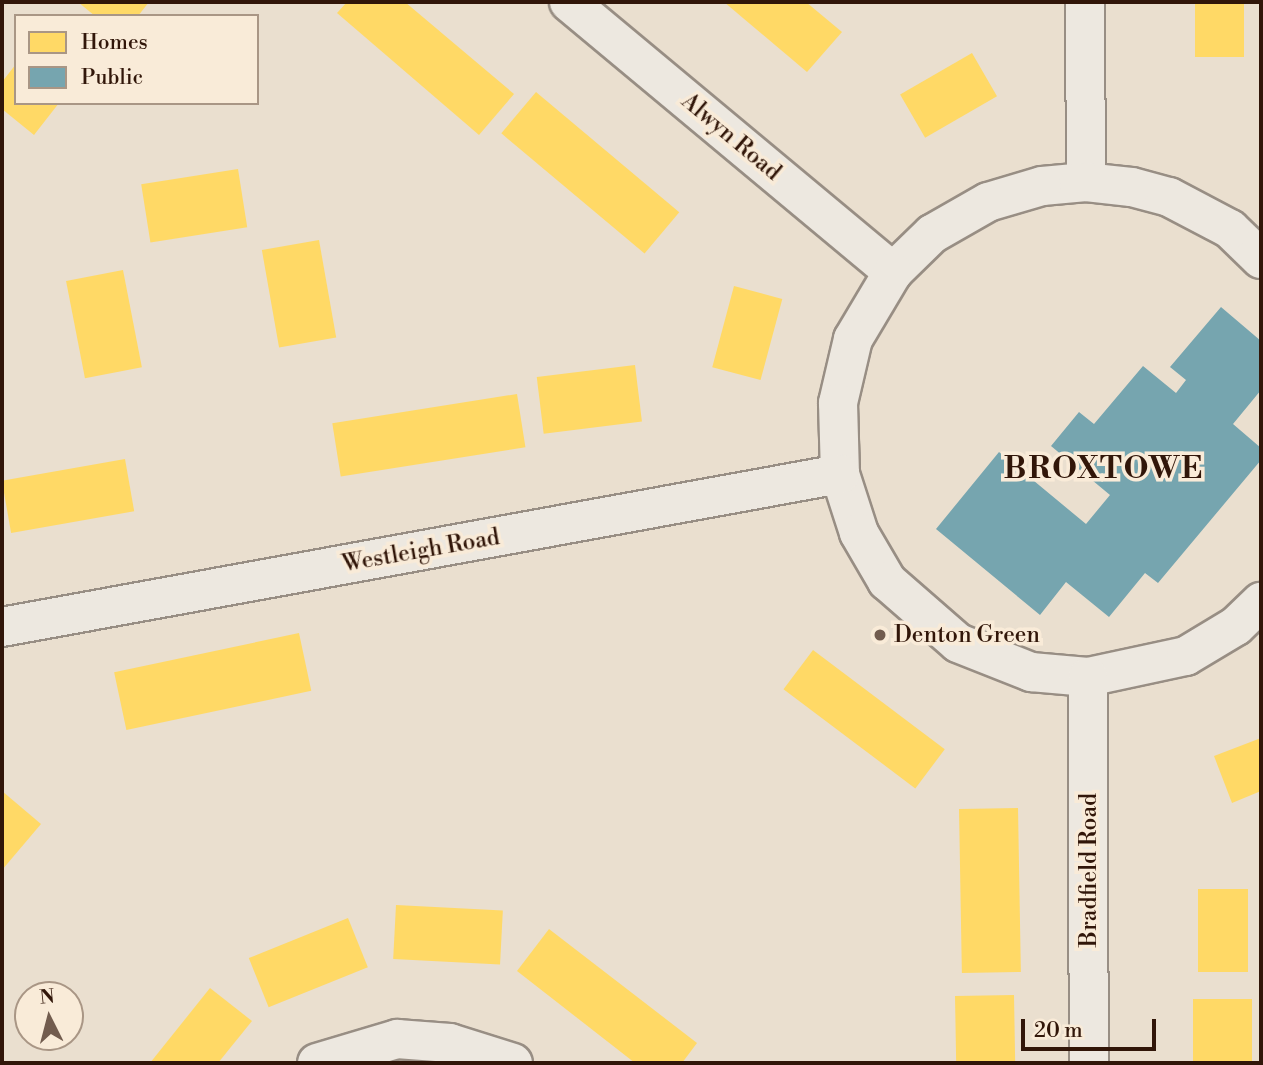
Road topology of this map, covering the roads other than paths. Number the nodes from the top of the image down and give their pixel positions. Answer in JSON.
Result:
{"nodes":[{"id":1,"x":569,"y":2,"type":"edge"},
{"id":2,"x":1085,"y":2,"type":"edge"},
{"id":3,"x":1086,"y":183,"type":"junction"},
{"id":4,"x":1261,"y":259,"type":"edge"},
{"id":5,"x":893,"y":272,"type":"junction"},
{"id":6,"x":840,"y":474,"type":"junction"},
{"id":7,"x":1261,"y":602,"type":"edge"},
{"id":8,"x":2,"y":627,"type":"edge"},
{"id":9,"x":1088,"y":677,"type":"junction"},
{"id":10,"x":317,"y":1063,"type":"edge"},
{"id":11,"x":513,"y":1063,"type":"edge"},
{"id":12,"x":1089,"y":1063,"type":"edge"}],
"edges":[{"from":1,"to":5,"type":"street","name":"Alwyn Road"},
{"from":2,"to":3,"type":"street"},
{"from":3,"to":4,"type":"street"},
{"from":3,"to":5,"type":"street"},
{"from":5,"to":6,"type":"street"},
{"from":6,"to":8,"type":"street","name":"Westleigh Road"},
{"from":6,"to":9,"type":"street"},
{"from":7,"to":9,"type":"street"},
{"from":9,"to":12,"type":"street","name":"Bradfield Road"},
{"from":10,"to":11,"type":"street"}]}
